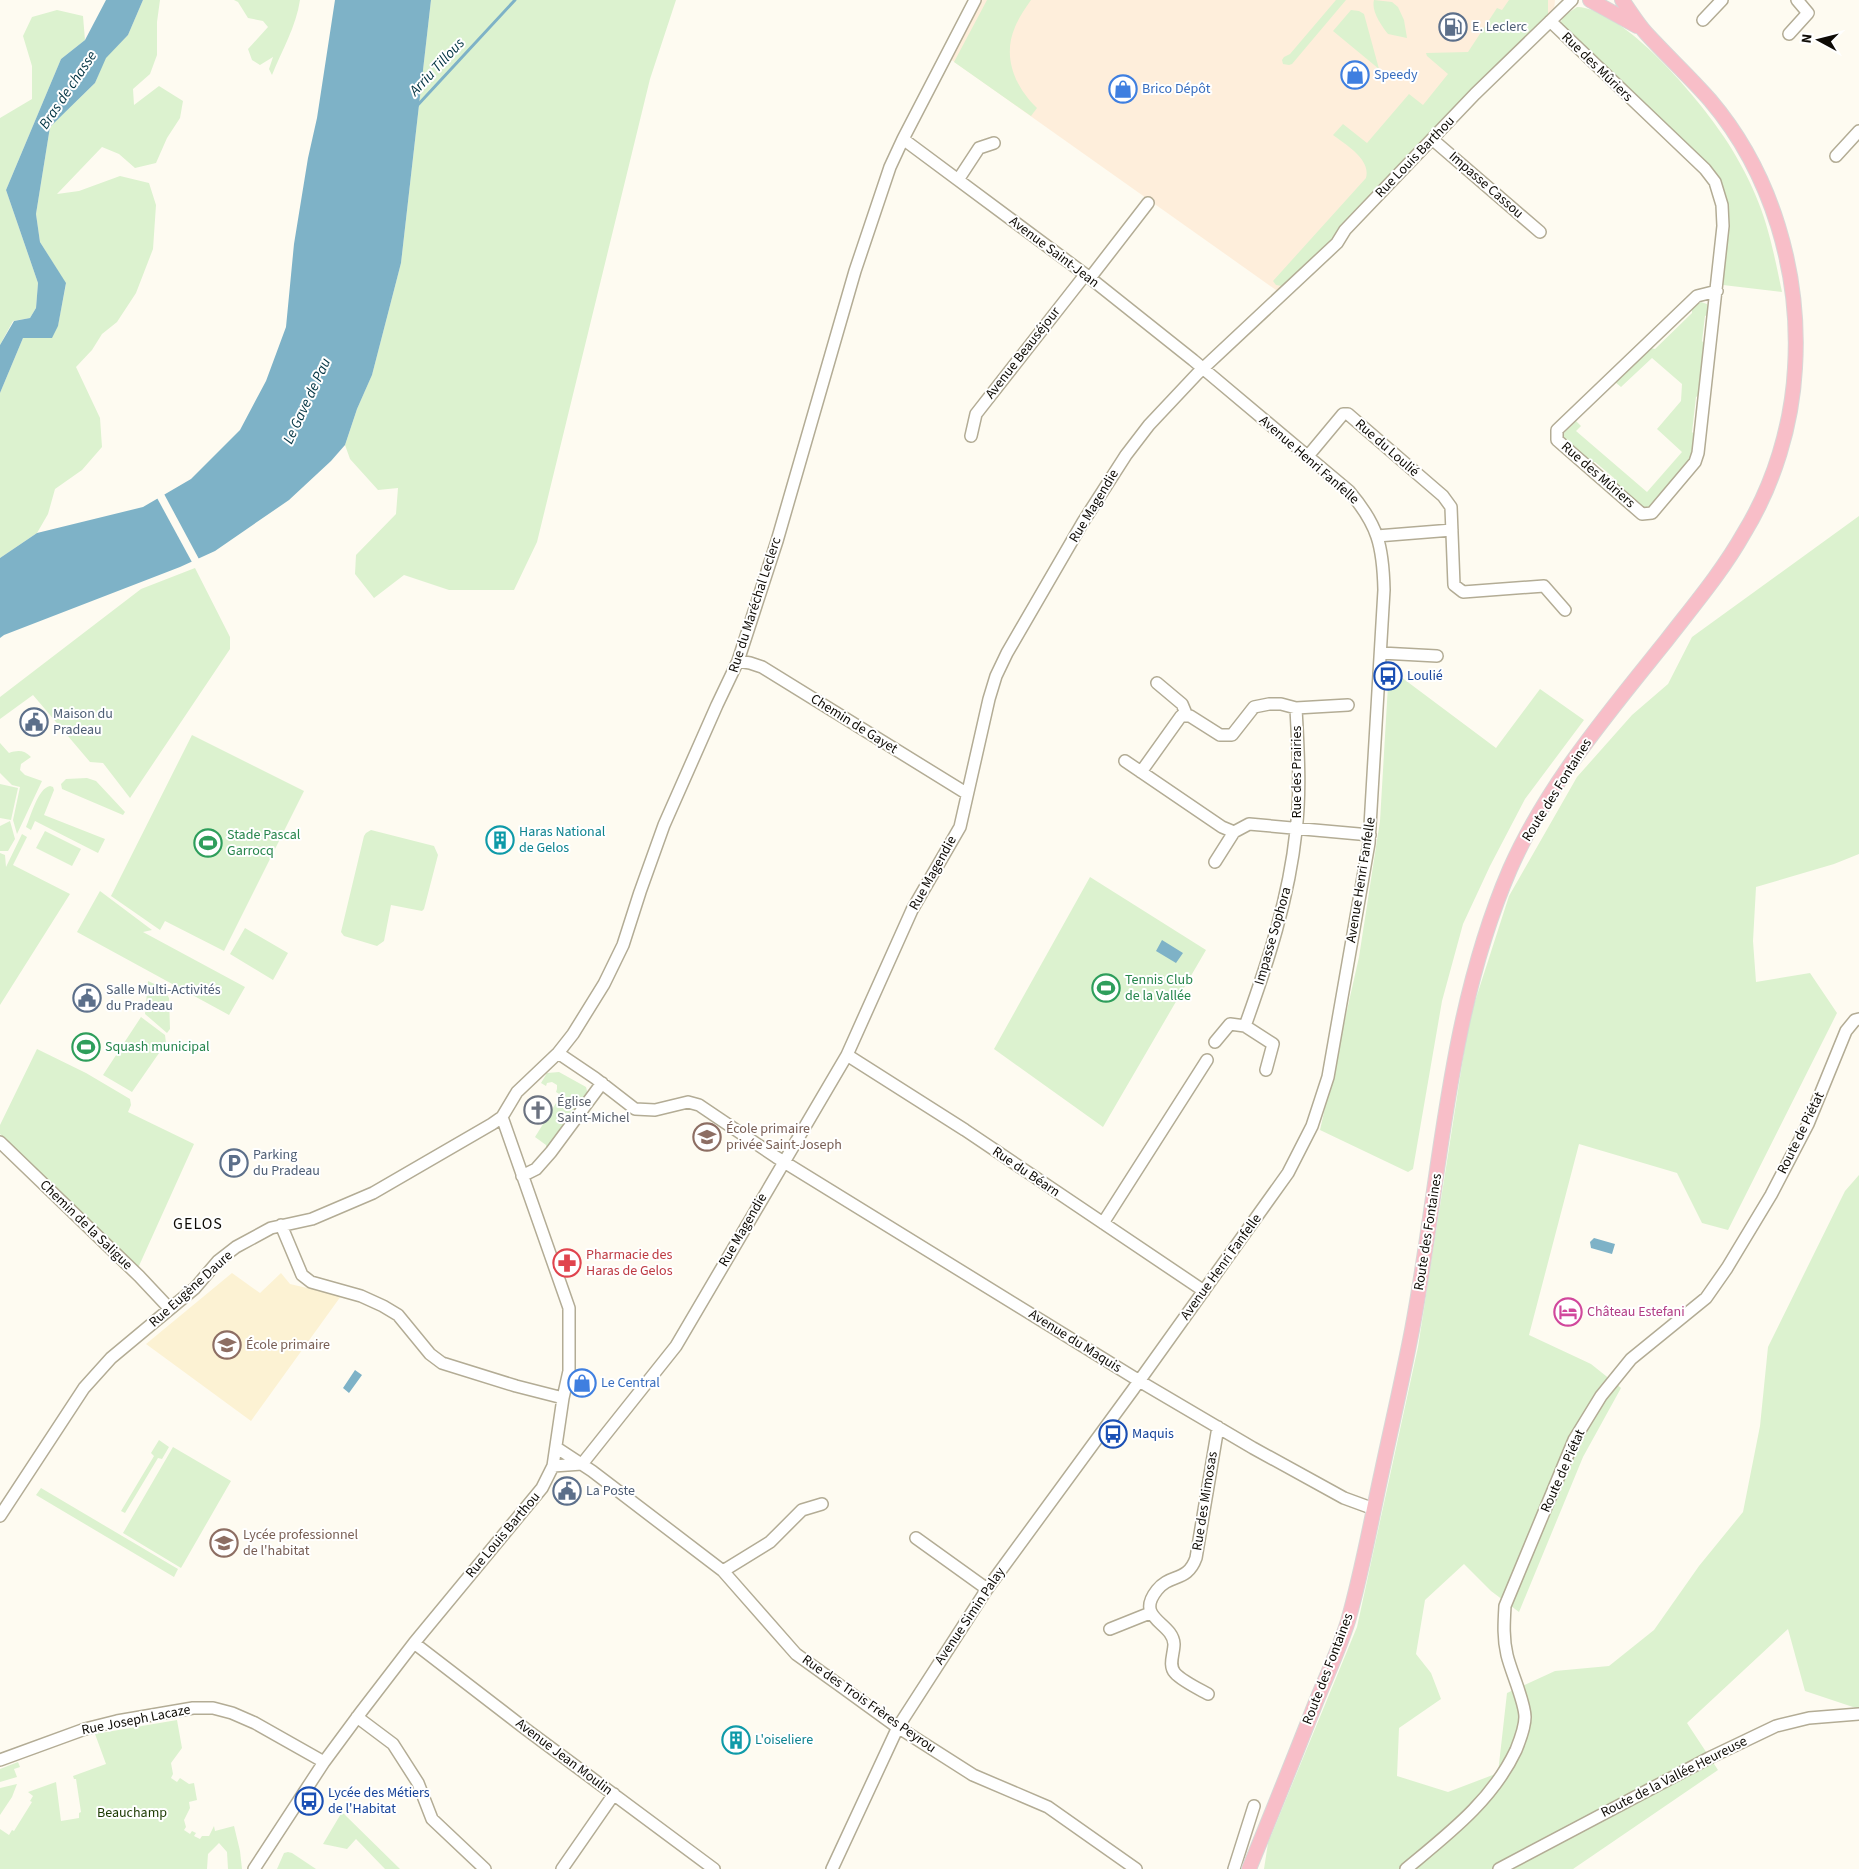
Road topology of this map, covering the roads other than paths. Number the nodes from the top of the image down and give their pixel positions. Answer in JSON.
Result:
{"nodes":[{"id":1,"x":975,"y":0,"type":"edge"},
{"id":2,"x":1555,"y":0,"type":"edge"},
{"id":3,"x":1572,"y":0,"type":"edge"},
{"id":4,"x":1590,"y":0,"type":"edge"},
{"id":5,"x":1622,"y":0,"type":"edge"},
{"id":6,"x":1722,"y":0,"type":"edge"},
{"id":7,"x":1797,"y":0,"type":"edge"},
{"id":8,"x":1703,"y":20,"type":"dead end"},
{"id":9,"x":1550,"y":21,"type":"junction"},
{"id":10,"x":1642,"y":29,"type":"junction"},
{"id":11,"x":1789,"y":34,"type":"dead end"},
{"id":12,"x":1859,"y":131,"type":"edge"},
{"id":13,"x":903,"y":139,"type":"junction"},
{"id":14,"x":1432,"y":139,"type":"junction"},
{"id":15,"x":994,"y":142,"type":"dead end"},
{"id":16,"x":1836,"y":156,"type":"dead end"},
{"id":17,"x":958,"y":180,"type":"junction"},
{"id":18,"x":1148,"y":203,"type":"dead end"},
{"id":19,"x":1540,"y":232,"type":"dead end"},
{"id":20,"x":1088,"y":277,"type":"junction"},
{"id":21,"x":1717,"y":291,"type":"junction"},
{"id":22,"x":1283,"y":294,"type":"joint"},
{"id":23,"x":1203,"y":369,"type":"junction"},
{"id":24,"x":971,"y":436,"type":"dead end"},
{"id":25,"x":1308,"y":456,"type":"junction"},
{"id":26,"x":1452,"y":530,"type":"junction"},
{"id":27,"x":1377,"y":536,"type":"junction"},
{"id":28,"x":1564,"y":610,"type":"dead end"},
{"id":29,"x":1381,"y":653,"type":"junction"},
{"id":30,"x":1437,"y":656,"type":"dead end"},
{"id":31,"x":738,"y":661,"type":"junction"},
{"id":32,"x":1157,"y":683,"type":"dead end"},
{"id":33,"x":1348,"y":705,"type":"dead end"},
{"id":34,"x":1296,"y":708,"type":"junction"},
{"id":35,"x":1187,"y":716,"type":"junction"},
{"id":36,"x":1126,"y":761,"type":"dead end"},
{"id":37,"x":1141,"y":772,"type":"junction"},
{"id":38,"x":966,"y":794,"type":"junction"},
{"id":39,"x":1297,"y":829,"type":"junction"},
{"id":40,"x":1234,"y":832,"type":"junction"},
{"id":41,"x":1370,"y":835,"type":"junction"},
{"id":42,"x":1215,"y":862,"type":"dead end"},
{"id":43,"x":1859,"y":1019,"type":"edge"},
{"id":44,"x":1245,"y":1026,"type":"junction"},
{"id":45,"x":1215,"y":1042,"type":"dead end"},
{"id":46,"x":558,"y":1053,"type":"junction"},
{"id":47,"x":847,"y":1055,"type":"junction"},
{"id":48,"x":1208,"y":1060,"type":"dead end"},
{"id":49,"x":1266,"y":1070,"type":"dead end"},
{"id":50,"x":602,"y":1084,"type":"junction"},
{"id":51,"x":502,"y":1117,"type":"junction"},
{"id":52,"x":0,"y":1142,"type":"edge"},
{"id":53,"x":783,"y":1162,"type":"junction"},
{"id":54,"x":522,"y":1176,"type":"junction"},
{"id":55,"x":1103,"y":1223,"type":"junction"},
{"id":56,"x":281,"y":1225,"type":"junction"},
{"id":57,"x":1204,"y":1291,"type":"junction"},
{"id":58,"x":170,"y":1309,"type":"junction"},
{"id":59,"x":1140,"y":1381,"type":"junction"},
{"id":60,"x":563,"y":1398,"type":"junction"},
{"id":61,"x":1218,"y":1427,"type":"junction"},
{"id":62,"x":557,"y":1448,"type":"junction"},
{"id":63,"x":582,"y":1464,"type":"junction"},
{"id":64,"x":553,"y":1466,"type":"junction"},
{"id":65,"x":822,"y":1504,"type":"dead end"},
{"id":66,"x":1374,"y":1508,"type":"junction"},
{"id":67,"x":0,"y":1516,"type":"edge"},
{"id":68,"x":916,"y":1538,"type":"dead end"},
{"id":69,"x":723,"y":1571,"type":"junction"},
{"id":70,"x":987,"y":1589,"type":"junction"},
{"id":71,"x":1150,"y":1613,"type":"junction"},
{"id":72,"x":1110,"y":1629,"type":"dead end"},
{"id":73,"x":414,"y":1643,"type":"junction"},
{"id":74,"x":1208,"y":1694,"type":"dead end"},
{"id":75,"x":1859,"y":1714,"type":"edge"},
{"id":76,"x":357,"y":1717,"type":"junction"},
{"id":77,"x":898,"y":1726,"type":"junction"},
{"id":78,"x":0,"y":1760,"type":"edge"},
{"id":79,"x":324,"y":1762,"type":"junction"},
{"id":80,"x":614,"y":1794,"type":"junction"},
{"id":81,"x":1254,"y":1806,"type":"dead end"},
{"id":82,"x":254,"y":1869,"type":"edge"},
{"id":83,"x":485,"y":1869,"type":"edge"},
{"id":84,"x":562,"y":1869,"type":"edge"},
{"id":85,"x":714,"y":1869,"type":"edge"},
{"id":86,"x":832,"y":1869,"type":"edge"},
{"id":87,"x":1136,"y":1869,"type":"edge"},
{"id":88,"x":1234,"y":1869,"type":"edge"},
{"id":89,"x":1249,"y":1869,"type":"edge"},
{"id":90,"x":1406,"y":1869,"type":"edge"},
{"id":91,"x":1499,"y":1869,"type":"edge"}],
"edges":[{"from":1,"to":13,"type":"street","name":"Rue du Maréchal Leclerc"},
{"from":2,"to":9,"type":"street"},
{"from":3,"to":9,"type":"street","name":"Rue Louis Barthou"},
{"from":4,"to":10,"type":"main road"},
{"from":5,"to":10,"type":"main road"},
{"from":6,"to":8,"type":"street"},
{"from":7,"to":11,"type":"street"},
{"from":9,"to":14,"type":"street","name":"Rue Louis Barthou"},
{"from":9,"to":21,"type":"street","name":"Rue des Mûriers"},
{"from":10,"to":66,"type":"main road","name":"Route des Fontaines"},
{"from":12,"to":16,"type":"street"},
{"from":13,"to":17,"type":"street","name":"Avenue Saint-Jean"},
{"from":13,"to":31,"type":"street","name":"Rue du Maréchal Leclerc"},
{"from":14,"to":19,"type":"street","name":"Impasse Cassou"},
{"from":14,"to":22,"type":"street","name":"Rue Louis Barthou"},
{"from":15,"to":17,"type":"street"},
{"from":17,"to":20,"type":"street","name":"Avenue Saint-Jean"},
{"from":18,"to":20,"type":"street","name":"Avenue Beauséjour"},
{"from":20,"to":23,"type":"street","name":"Avenue Saint-Jean"},
{"from":20,"to":24,"type":"street","name":"Avenue Beauséjour"},
{"from":21,"to":21,"type":"street","name":"Rue des Mûriers"},
{"from":22,"to":23,"type":"street","name":"Rue Magendie"},
{"from":23,"to":25,"type":"street","name":"Avenue Henri Fanfelle"},
{"from":23,"to":38,"type":"street","name":"Rue Magendie"},
{"from":25,"to":26,"type":"street","name":"Rue du Loulié"},
{"from":25,"to":27,"type":"street","name":"Avenue Henri Fanfelle"},
{"from":26,"to":27,"type":"street"},
{"from":26,"to":28,"type":"street","name":"Rue du Loulié"},
{"from":27,"to":29,"type":"street","name":"Avenue Henri Fanfelle"},
{"from":29,"to":30,"type":"street"},
{"from":29,"to":41,"type":"street","name":"Avenue Henri Fanfelle"},
{"from":31,"to":38,"type":"street","name":"Chemin de Gayet"},
{"from":31,"to":46,"type":"street","name":"Rue du Maréchal Leclerc"},
{"from":32,"to":35,"type":"street"},
{"from":33,"to":34,"type":"street"},
{"from":34,"to":35,"type":"street","name":"Rue des Prairies"},
{"from":34,"to":39,"type":"street","name":"Rue des Prairies"},
{"from":35,"to":37,"type":"street"},
{"from":36,"to":37,"type":"street"},
{"from":37,"to":40,"type":"street"},
{"from":38,"to":47,"type":"street","name":"Rue Magendie"},
{"from":39,"to":40,"type":"street"},
{"from":39,"to":41,"type":"street"},
{"from":39,"to":44,"type":"street","name":"Impasse Sophora"},
{"from":40,"to":42,"type":"street"},
{"from":41,"to":57,"type":"street","name":"Avenue Henri Fanfelle"},
{"from":43,"to":90,"type":"street","name":"Route de Piétat"},
{"from":44,"to":45,"type":"street"},
{"from":44,"to":49,"type":"street"},
{"from":46,"to":50,"type":"street","name":"Avenue du Maquis"},
{"from":46,"to":51,"type":"street","name":"Rue du Maréchal Leclerc"},
{"from":47,"to":53,"type":"street","name":"Rue Magendie"},
{"from":47,"to":55,"type":"street","name":"Rue du Béarn"},
{"from":48,"to":55,"type":"street"},
{"from":50,"to":53,"type":"street","name":"Avenue du Maquis"},
{"from":50,"to":54,"type":"street"},
{"from":51,"to":54,"type":"street","name":"Rue Louis Barthou"},
{"from":51,"to":56,"type":"street","name":"Rue Eugène Daure"},
{"from":52,"to":58,"type":"street","name":"Chemin de la Saligue"},
{"from":53,"to":59,"type":"street","name":"Avenue du Maquis"},
{"from":53,"to":63,"type":"street","name":"Rue Magendie"},
{"from":54,"to":60,"type":"street","name":"Rue Louis Barthou"},
{"from":55,"to":57,"type":"street","name":"Rue du Béarn"},
{"from":56,"to":58,"type":"street","name":"Rue Eugène Daure"},
{"from":56,"to":60,"type":"street"},
{"from":57,"to":59,"type":"street","name":"Avenue Henri Fanfelle"},
{"from":58,"to":67,"type":"street","name":"Rue Eugène Daure"},
{"from":59,"to":61,"type":"street","name":"Avenue du Maquis"},
{"from":59,"to":70,"type":"street","name":"Avenue Simin Palay"},
{"from":60,"to":62,"type":"street","name":"Rue Louis Barthou"},
{"from":61,"to":66,"type":"street","name":"Avenue du Maquis"},
{"from":61,"to":71,"type":"street","name":"Rue des Mimosas"},
{"from":62,"to":63,"type":"street","name":"Rue des Trois Frères Peyrou"},
{"from":62,"to":64,"type":"street","name":"Rue Louis Barthou"},
{"from":63,"to":64,"type":"street"},
{"from":63,"to":69,"type":"street","name":"Rue des Trois Frères Peyrou"},
{"from":64,"to":73,"type":"street","name":"Rue Louis Barthou"},
{"from":65,"to":69,"type":"street"},
{"from":66,"to":89,"type":"main road","name":"Route des Fontaines"},
{"from":68,"to":70,"type":"street"},
{"from":69,"to":77,"type":"street","name":"Rue des Trois Frères Peyrou"},
{"from":70,"to":77,"type":"street","name":"Avenue Simin Palay"},
{"from":71,"to":72,"type":"street"},
{"from":71,"to":74,"type":"street"},
{"from":73,"to":76,"type":"street","name":"Rue Louis Barthou"},
{"from":73,"to":80,"type":"street","name":"Avenue Jean Moulin"},
{"from":75,"to":91,"type":"street","name":"Route de la Vallée Heureuse"},
{"from":76,"to":79,"type":"street","name":"Rue Louis Barthou"},
{"from":76,"to":83,"type":"street"},
{"from":77,"to":86,"type":"street","name":"Avenue Simin Palay"},
{"from":77,"to":87,"type":"street","name":"Rue des Trois Frères Peyrou"},
{"from":78,"to":79,"type":"street","name":"Rue Joseph Lacaze"},
{"from":79,"to":82,"type":"street","name":"Rue Louis Barthou"},
{"from":80,"to":84,"type":"street"},
{"from":80,"to":85,"type":"street","name":"Avenue Jean Moulin"},
{"from":81,"to":88,"type":"street"}]}
